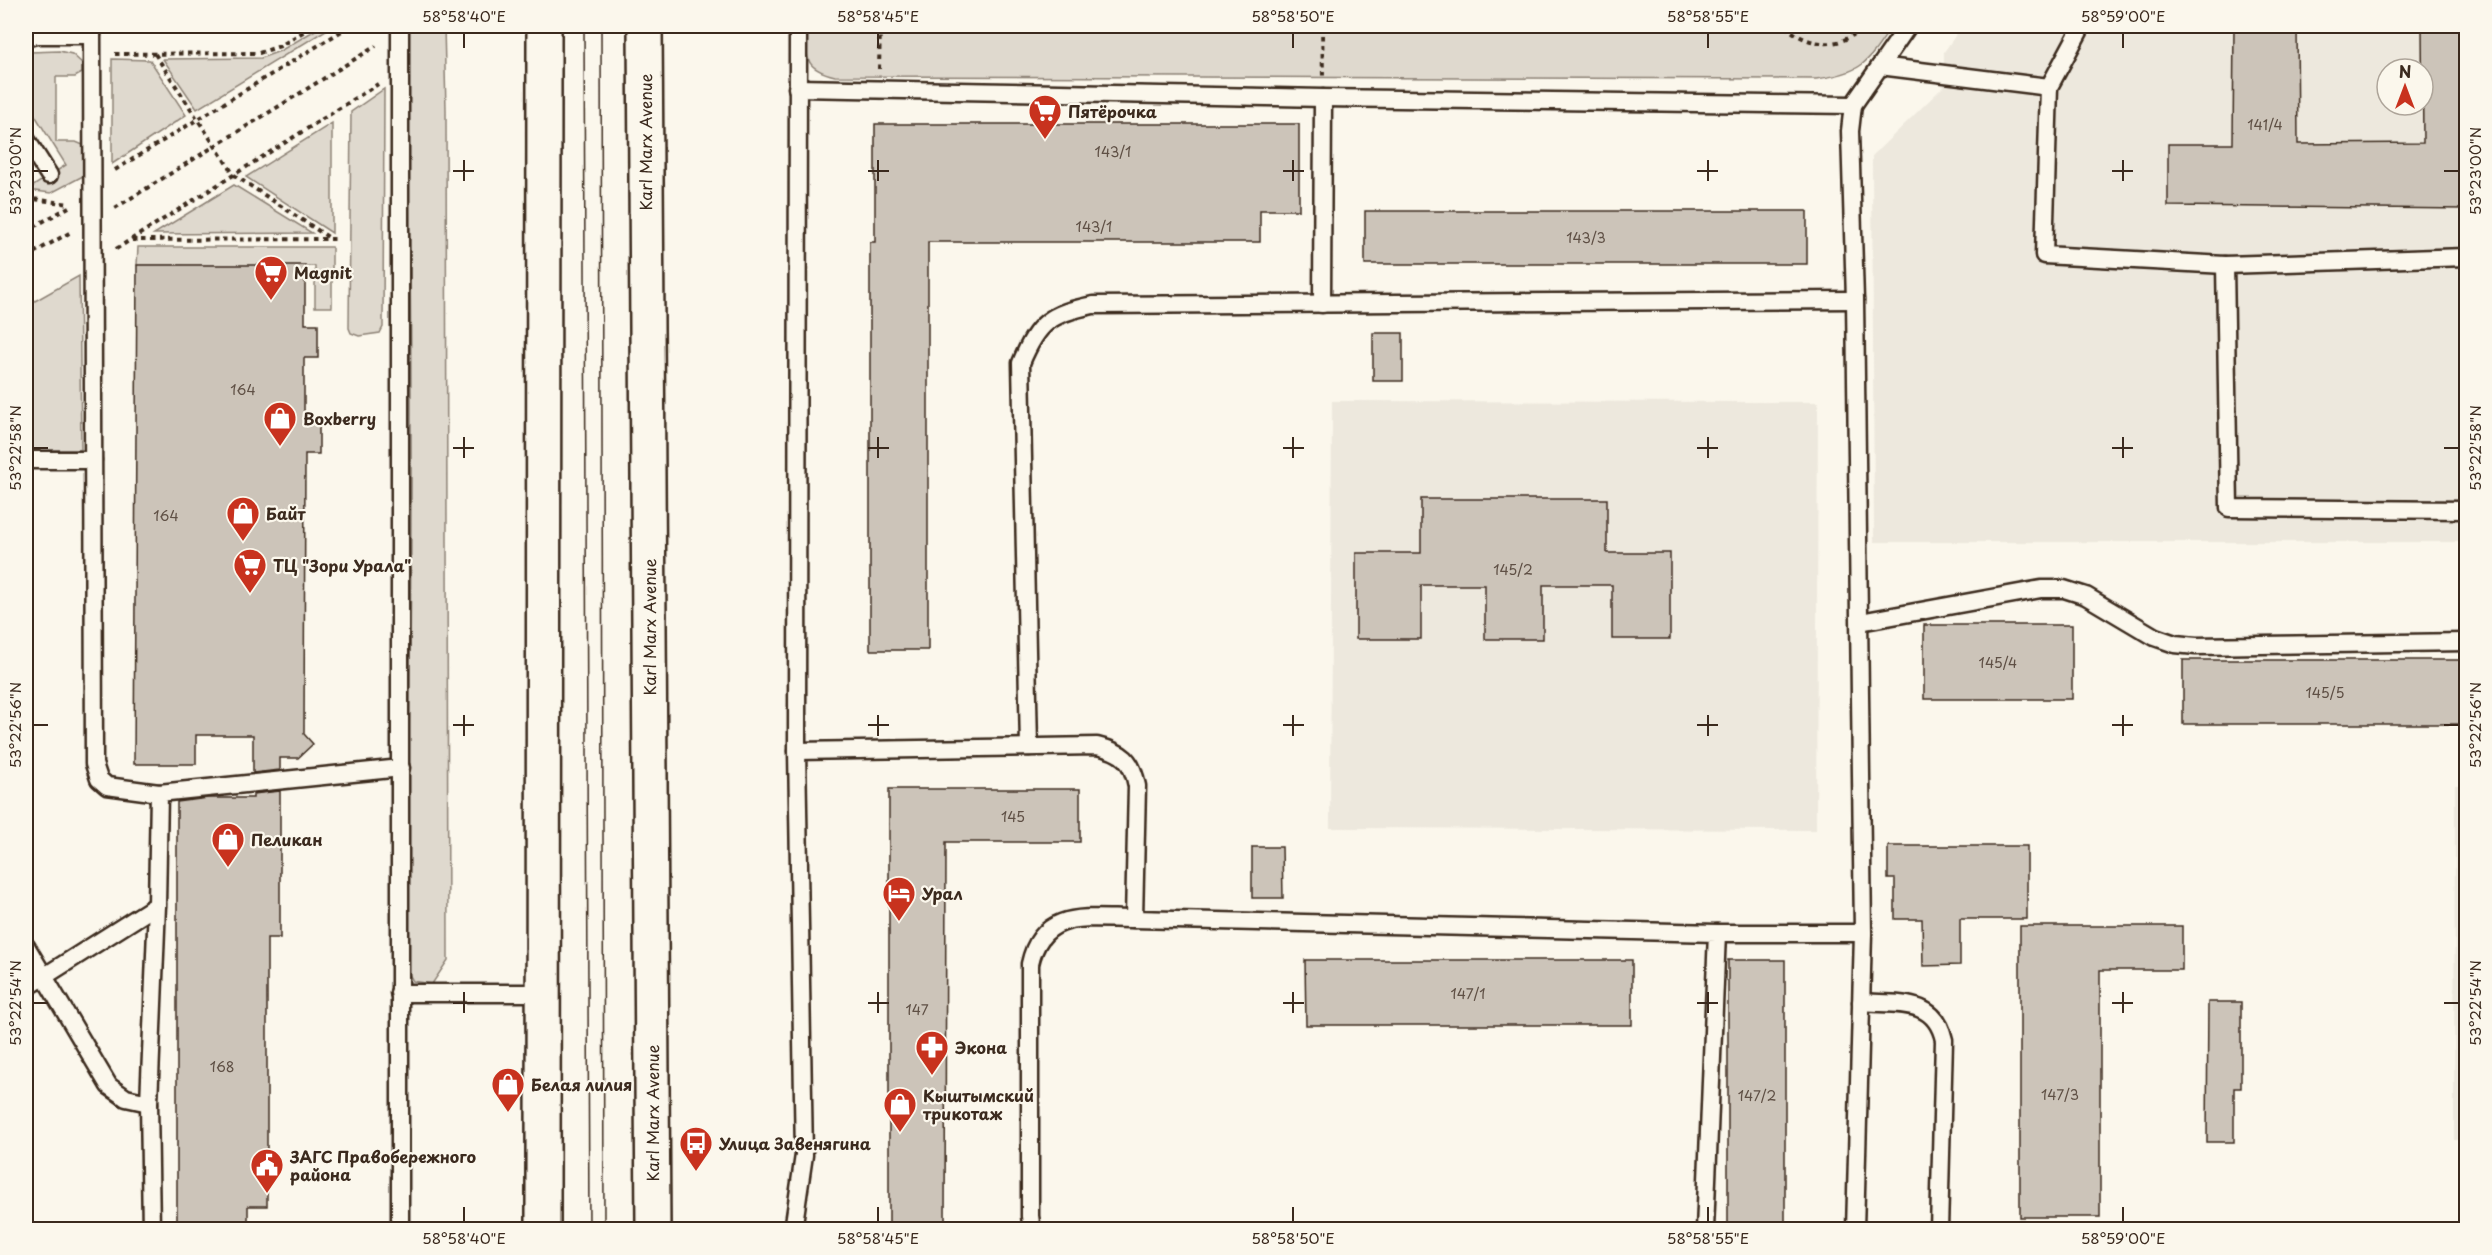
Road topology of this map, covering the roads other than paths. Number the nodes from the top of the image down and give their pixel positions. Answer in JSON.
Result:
{"nodes":[{"id":1,"x":400,"y":26,"type":"edge"},
{"id":2,"x":544,"y":26,"type":"edge"},
{"id":3,"x":645,"y":26,"type":"edge"},
{"id":4,"x":798,"y":26,"type":"edge"},
{"id":5,"x":1908,"y":26,"type":"edge"},
{"id":6,"x":2082,"y":26,"type":"edge"},
{"id":7,"x":92,"y":30,"type":"edge"},
{"id":8,"x":26,"y":38,"type":"edge"},
{"id":9,"x":1880,"y":66,"type":"junction"},
{"id":10,"x":2049,"y":87,"type":"junction"},
{"id":11,"x":797,"y":88,"type":"junction"},
{"id":12,"x":1323,"y":98,"type":"junction"},
{"id":13,"x":1853,"y":105,"type":"junction"},
{"id":14,"x":26,"y":139,"type":"edge"},
{"id":15,"x":49,"y":175,"type":"dead end"},
{"id":16,"x":2466,"y":257,"type":"edge"},
{"id":17,"x":2225,"y":265,"type":"junction"},
{"id":18,"x":1855,"y":300,"type":"junction"},
{"id":19,"x":1322,"y":304,"type":"junction"},
{"id":20,"x":26,"y":460,"type":"edge"},
{"id":21,"x":93,"y":460,"type":"junction"},
{"id":22,"x":2466,"y":510,"type":"edge"},
{"id":23,"x":1860,"y":622,"type":"junction"},
{"id":24,"x":2466,"y":642,"type":"edge"},
{"id":25,"x":1029,"y":747,"type":"junction"},
{"id":26,"x":797,"y":751,"type":"junction"},
{"id":27,"x":401,"y":768,"type":"junction"},
{"id":28,"x":159,"y":794,"type":"junction"},
{"id":29,"x":157,"y":905,"type":"junction"},
{"id":30,"x":1134,"y":919,"type":"junction"},
{"id":31,"x":1717,"y":933,"type":"junction"},
{"id":32,"x":1863,"y":933,"type":"junction"},
{"id":33,"x":26,"y":946,"type":"edge"},
{"id":34,"x":44,"y":978,"type":"junction"},
{"id":35,"x":26,"y":988,"type":"edge"},
{"id":36,"x":399,"y":993,"type":"junction"},
{"id":37,"x":543,"y":993,"type":"junction"},
{"id":38,"x":1861,"y":1002,"type":"junction"},
{"id":39,"x":149,"y":1103,"type":"junction"},
{"id":40,"x":151,"y":1230,"type":"edge"},
{"id":41,"x":400,"y":1230,"type":"edge"},
{"id":42,"x":543,"y":1230,"type":"edge"},
{"id":43,"x":653,"y":1230,"type":"edge"},
{"id":44,"x":793,"y":1230,"type":"edge"},
{"id":45,"x":1032,"y":1230,"type":"edge"},
{"id":46,"x":1705,"y":1230,"type":"edge"},
{"id":47,"x":1856,"y":1230,"type":"edge"},
{"id":48,"x":1939,"y":1230,"type":"edge"}],
"edges":[{"from":1,"to":27,"type":"lane"},
{"from":2,"to":37,"type":"main road"},
{"from":3,"to":43,"type":"main road","name":"Karl Marx Avenue"},
{"from":4,"to":11,"type":"lane"},
{"from":5,"to":9,"type":"lane"},
{"from":6,"to":10,"type":"lane"},
{"from":7,"to":8,"type":"lane"},
{"from":7,"to":21,"type":"lane"},
{"from":9,"to":10,"type":"lane"},
{"from":9,"to":13,"type":"lane"},
{"from":10,"to":17,"type":"lane"},
{"from":11,"to":12,"type":"lane"},
{"from":11,"to":26,"type":"lane"},
{"from":12,"to":13,"type":"lane"},
{"from":12,"to":19,"type":"lane"},
{"from":13,"to":18,"type":"lane"},
{"from":14,"to":15,"type":"lane"},
{"from":16,"to":17,"type":"lane"},
{"from":17,"to":22,"type":"lane"},
{"from":18,"to":19,"type":"lane"},
{"from":18,"to":23,"type":"lane"},
{"from":19,"to":25,"type":"lane"},
{"from":20,"to":21,"type":"lane"},
{"from":21,"to":28,"type":"lane"},
{"from":23,"to":24,"type":"lane"},
{"from":23,"to":32,"type":"lane"},
{"from":25,"to":26,"type":"lane"},
{"from":25,"to":30,"type":"lane"},
{"from":26,"to":44,"type":"lane"},
{"from":27,"to":28,"type":"lane"},
{"from":27,"to":36,"type":"lane"},
{"from":28,"to":29,"type":"lane"},
{"from":29,"to":34,"type":"lane"},
{"from":29,"to":39,"type":"lane"},
{"from":30,"to":31,"type":"lane"},
{"from":30,"to":45,"type":"lane"},
{"from":31,"to":32,"type":"lane"},
{"from":31,"to":46,"type":"lane"},
{"from":32,"to":38,"type":"lane"},
{"from":33,"to":34,"type":"lane"},
{"from":34,"to":35,"type":"lane"},
{"from":34,"to":39,"type":"lane"},
{"from":36,"to":37,"type":"lane"},
{"from":36,"to":41,"type":"lane"},
{"from":37,"to":42,"type":"main road"},
{"from":38,"to":47,"type":"lane"},
{"from":38,"to":48,"type":"lane"},
{"from":39,"to":40,"type":"lane"}]}
